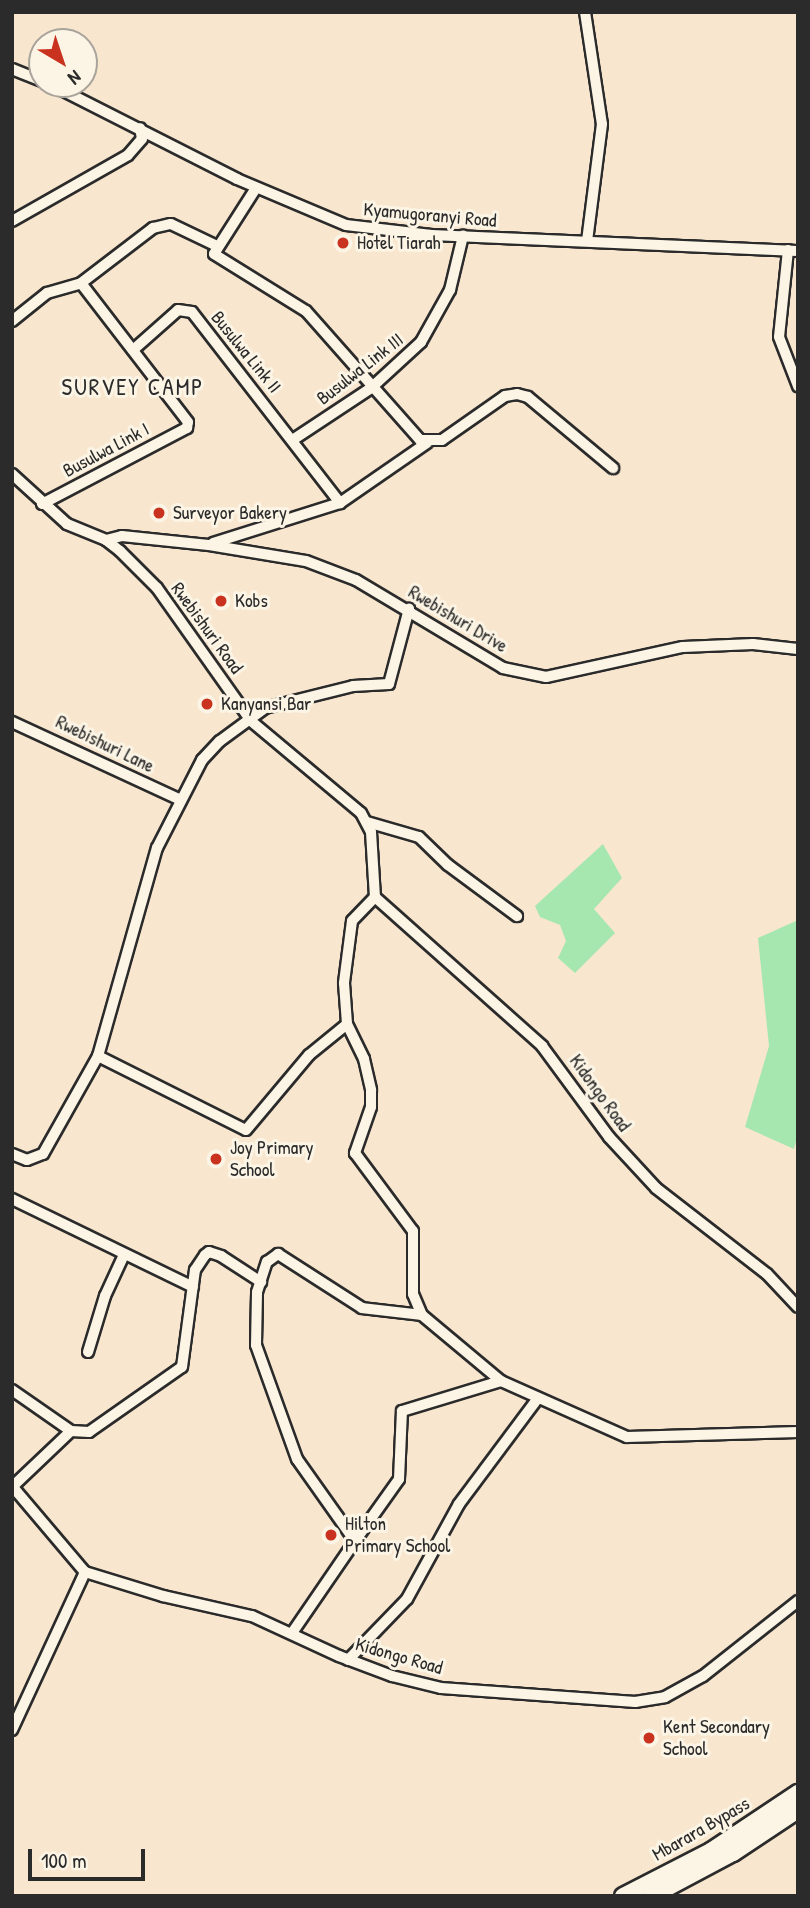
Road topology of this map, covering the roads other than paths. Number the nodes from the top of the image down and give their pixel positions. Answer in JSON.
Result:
{"nodes":[{"id":1,"x":584,"y":12,"type":"edge"},
{"id":2,"x":79,"y":98,"type":"edge"},
{"id":3,"x":140,"y":128,"type":"junction"},
{"id":4,"x":256,"y":188,"type":"junction"},
{"id":5,"x":12,"y":221,"type":"edge"},
{"id":6,"x":463,"y":236,"type":"junction"},
{"id":7,"x":587,"y":241,"type":"junction"},
{"id":8,"x":217,"y":246,"type":"junction"},
{"id":9,"x":793,"y":250,"type":"edge"},
{"id":10,"x":81,"y":284,"type":"junction"},
{"id":11,"x":12,"y":321,"type":"edge"},
{"id":12,"x":134,"y":350,"type":"junction"},
{"id":13,"x":798,"y":386,"type":"edge"},
{"id":14,"x":370,"y":388,"type":"junction"},
{"id":15,"x":294,"y":439,"type":"junction"},
{"id":16,"x":427,"y":443,"type":"junction"},
{"id":17,"x":613,"y":468,"type":"dead end"},
{"id":18,"x":12,"y":474,"type":"edge"},
{"id":19,"x":340,"y":503,"type":"junction"},
{"id":20,"x":42,"y":504,"type":"junction"},
{"id":21,"x":106,"y":540,"type":"junction"},
{"id":22,"x":209,"y":545,"type":"junction"},
{"id":23,"x":409,"y":609,"type":"junction"},
{"id":24,"x":798,"y":649,"type":"edge"},
{"id":25,"x":251,"y":721,"type":"junction"},
{"id":26,"x":12,"y":722,"type":"edge"},
{"id":27,"x":181,"y":800,"type":"junction"},
{"id":28,"x":367,"y":822,"type":"junction"},
{"id":29,"x":375,"y":897,"type":"junction"},
{"id":30,"x":517,"y":916,"type":"dead end"},
{"id":31,"x":347,"y":1024,"type":"junction"},
{"id":32,"x":98,"y":1056,"type":"junction"},
{"id":33,"x":12,"y":1154,"type":"edge"},
{"id":34,"x":12,"y":1199,"type":"edge"},
{"id":35,"x":123,"y":1256,"type":"junction"},
{"id":36,"x":261,"y":1282,"type":"junction"},
{"id":37,"x":193,"y":1287,"type":"junction"},
{"id":38,"x":798,"y":1307,"type":"edge"},
{"id":39,"x":422,"y":1315,"type":"junction"},
{"id":40,"x":88,"y":1352,"type":"dead end"},
{"id":41,"x":501,"y":1381,"type":"junction"},
{"id":42,"x":12,"y":1390,"type":"edge"},
{"id":43,"x":538,"y":1398,"type":"junction"},
{"id":44,"x":71,"y":1431,"type":"junction"},
{"id":45,"x":798,"y":1432,"type":"edge"},
{"id":46,"x":14,"y":1492,"type":"edge"},
{"id":47,"x":355,"y":1541,"type":"junction"},
{"id":48,"x":85,"y":1572,"type":"junction"},
{"id":49,"x":798,"y":1601,"type":"edge"},
{"id":50,"x":292,"y":1633,"type":"junction"},
{"id":51,"x":348,"y":1660,"type":"junction"},
{"id":52,"x":12,"y":1730,"type":"edge"},
{"id":53,"x":798,"y":1794,"type":"edge"},
{"id":54,"x":798,"y":1810,"type":"edge"},
{"id":55,"x":623,"y":1896,"type":"edge"},
{"id":56,"x":652,"y":1896,"type":"edge"}],
"edges":[{"from":1,"to":7,"type":"street"},
{"from":2,"to":3,"type":"street","name":"Kyamugoranyi Road"},
{"from":3,"to":4,"type":"street","name":"Kyamugoranyi Road"},
{"from":3,"to":5,"type":"street"},
{"from":4,"to":6,"type":"street","name":"Kyamugoranyi Road"},
{"from":4,"to":8,"type":"street"},
{"from":6,"to":7,"type":"street","name":"Kyamugoranyi Road"},
{"from":6,"to":14,"type":"street","name":"Busulwa Link III"},
{"from":7,"to":9,"type":"street","name":"Kyamugoranyi Road"},
{"from":8,"to":10,"type":"street"},
{"from":8,"to":14,"type":"street"},
{"from":9,"to":13,"type":"street"},
{"from":10,"to":11,"type":"street"},
{"from":10,"to":12,"type":"street"},
{"from":12,"to":15,"type":"street","name":"Busulwa Link II"},
{"from":12,"to":20,"type":"street","name":"Busulwa Link I"},
{"from":14,"to":15,"type":"street","name":"Busulwa Link III"},
{"from":14,"to":16,"type":"street"},
{"from":15,"to":19,"type":"street"},
{"from":16,"to":17,"type":"street"},
{"from":16,"to":19,"type":"street"},
{"from":18,"to":20,"type":"street","name":"Rwebishuri Road"},
{"from":19,"to":22,"type":"street"},
{"from":20,"to":21,"type":"street","name":"Rwebishuri Road"},
{"from":21,"to":22,"type":"street","name":"Rwebishuri Drive"},
{"from":21,"to":25,"type":"street","name":"Rwebishuri Road"},
{"from":22,"to":23,"type":"street","name":"Rwebishuri Drive"},
{"from":23,"to":24,"type":"street","name":"Rwebishuri Drive"},
{"from":23,"to":25,"type":"street"},
{"from":25,"to":27,"type":"street"},
{"from":25,"to":28,"type":"street","name":"Rwebishuri Road"},
{"from":26,"to":27,"type":"street","name":"Rwebishuri Lane"},
{"from":27,"to":32,"type":"street"},
{"from":28,"to":29,"type":"street"},
{"from":28,"to":30,"type":"street"},
{"from":29,"to":31,"type":"street"},
{"from":29,"to":38,"type":"street","name":"Kidongo Road"},
{"from":31,"to":32,"type":"street"},
{"from":31,"to":39,"type":"street"},
{"from":32,"to":33,"type":"street"},
{"from":34,"to":35,"type":"street"},
{"from":35,"to":37,"type":"street"},
{"from":35,"to":40,"type":"street"},
{"from":36,"to":37,"type":"street"},
{"from":36,"to":39,"type":"street"},
{"from":36,"to":47,"type":"street"},
{"from":37,"to":44,"type":"street"},
{"from":39,"to":41,"type":"street"},
{"from":41,"to":43,"type":"street"},
{"from":41,"to":47,"type":"street"},
{"from":42,"to":44,"type":"street"},
{"from":43,"to":45,"type":"street"},
{"from":43,"to":51,"type":"street"},
{"from":44,"to":46,"type":"street"},
{"from":46,"to":48,"type":"street"},
{"from":47,"to":50,"type":"street"},
{"from":48,"to":50,"type":"street","name":"Kidongo Road"},
{"from":48,"to":52,"type":"street"},
{"from":49,"to":51,"type":"street","name":"Kidongo Road"},
{"from":50,"to":51,"type":"street","name":"Kidongo Road"},
{"from":53,"to":55,"type":"highway","name":"Mbarara Bypass"},
{"from":54,"to":56,"type":"highway","name":"Mbarara Bypass"}]}
